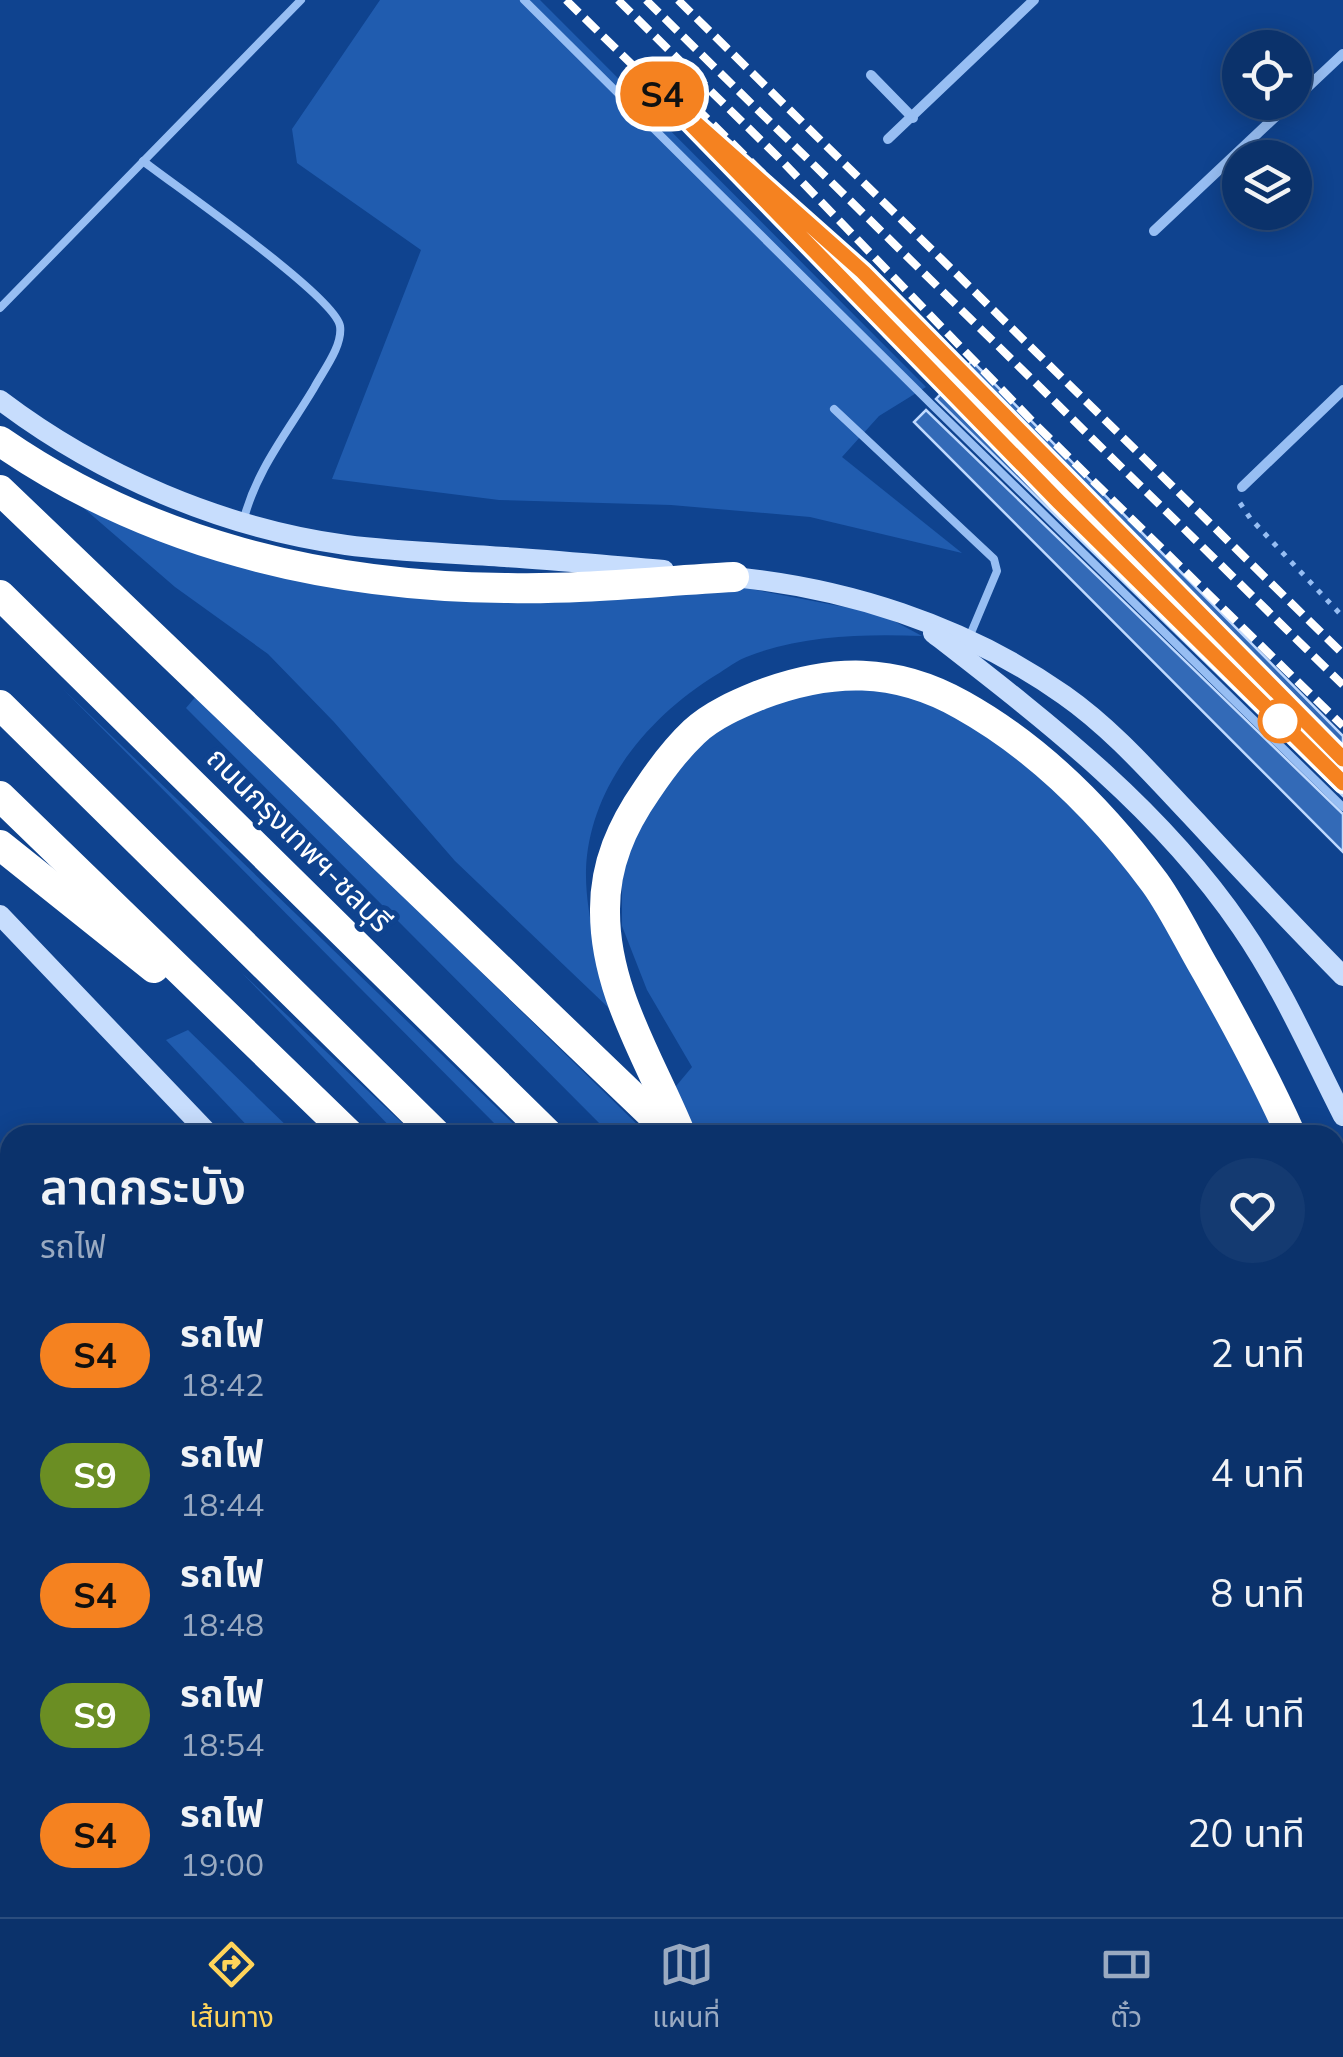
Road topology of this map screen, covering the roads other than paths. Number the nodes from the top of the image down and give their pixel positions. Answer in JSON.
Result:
{"nodes":[{"id":1,"x":301,"y":0,"type":"edge"},
{"id":2,"x":524,"y":0,"type":"edge"},
{"id":3,"x":1034,"y":0,"type":"edge"},
{"id":4,"x":1343,"y":54,"type":"edge"},
{"id":5,"x":870,"y":75,"type":"dead end"},
{"id":6,"x":1312,"y":83,"type":"edge"},
{"id":7,"x":913,"y":118,"type":"junction"},
{"id":8,"x":1273,"y":120,"type":"edge"},
{"id":9,"x":888,"y":140,"type":"dead end"},
{"id":10,"x":143,"y":161,"type":"junction"},
{"id":11,"x":1154,"y":231,"type":"dead end"},
{"id":12,"x":0,"y":308,"type":"edge"},
{"id":13,"x":1343,"y":390,"type":"edge"},
{"id":14,"x":0,"y":400,"type":"edge"},
{"id":15,"x":834,"y":409,"type":"dead end"},
{"id":16,"x":0,"y":441,"type":"edge"},
{"id":17,"x":1242,"y":487,"type":"road end"},
{"id":18,"x":0,"y":490,"type":"edge"},
{"id":19,"x":242,"y":522,"type":"junction"},
{"id":20,"x":734,"y":576,"type":"junction"},
{"id":21,"x":0,"y":595,"type":"edge"},
{"id":22,"x":911,"y":616,"type":"junction"},
{"id":23,"x":968,"y":640,"type":"junction"},
{"id":24,"x":0,"y":705,"type":"edge"},
{"id":25,"x":0,"y":796,"type":"edge"},
{"id":26,"x":1343,"y":806,"type":"edge"},
{"id":27,"x":0,"y":845,"type":"edge"},
{"id":28,"x":0,"y":915,"type":"edge"},
{"id":29,"x":1343,"y":976,"type":"edge"},
{"id":30,"x":279,"y":1066,"type":"junction"},
{"id":31,"x":1343,"y":1116,"type":"edge"},
{"id":32,"x":200,"y":1125,"type":"edge"},
{"id":33,"x":340,"y":1125,"type":"edge"},
{"id":34,"x":426,"y":1125,"type":"edge"},
{"id":35,"x":539,"y":1125,"type":"edge"},
{"id":36,"x":663,"y":1125,"type":"edge"},
{"id":37,"x":676,"y":1125,"type":"edge"},
{"id":38,"x":1287,"y":1125,"type":"edge"}],
"edges":[{"from":1,"to":10,"type":"lane"},
{"from":2,"to":26,"type":"lane"},
{"from":3,"to":7,"type":"street"},
{"from":4,"to":6,"type":"street"},
{"from":5,"to":7,"type":"street"},
{"from":7,"to":9,"type":"street"},
{"from":8,"to":11,"type":"street"},
{"from":10,"to":12,"type":"lane"},
{"from":10,"to":19,"type":"lane"},
{"from":13,"to":17,"type":"street"},
{"from":14,"to":19,"type":"main road"},
{"from":15,"to":23,"type":"lane"},
{"from":16,"to":20,"type":"highway"},
{"from":18,"to":36,"type":"highway"},
{"from":19,"to":20,"type":"main road"},
{"from":20,"to":22,"type":"main road"},
{"from":21,"to":35,"type":"highway","name":"ถนนกรุงเทพฯ-ชลบุรี"},
{"from":22,"to":23,"type":"main road"},
{"from":22,"to":31,"type":"main road"},
{"from":23,"to":29,"type":"main road"},
{"from":24,"to":34,"type":"highway"},
{"from":25,"to":30,"type":"highway"},
{"from":27,"to":30,"type":"highway"},
{"from":28,"to":32,"type":"main road"},
{"from":30,"to":33,"type":"highway"},
{"from":37,"to":38,"type":"highway"}]}
